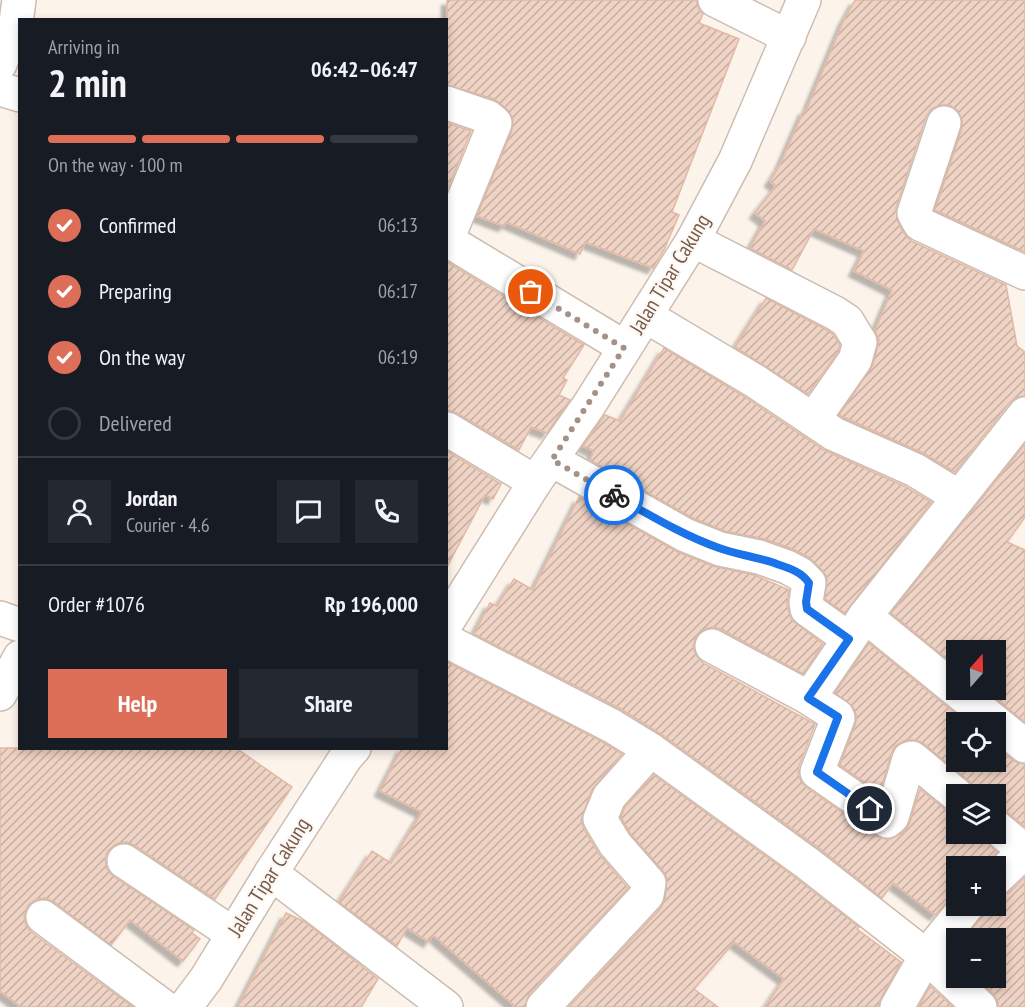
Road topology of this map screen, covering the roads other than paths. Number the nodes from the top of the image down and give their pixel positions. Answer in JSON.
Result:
{"nodes":[{"id":1,"x":715,"y":0,"type":"edge"},
{"id":2,"x":804,"y":0,"type":"edge"},
{"id":3,"x":18,"y":15,"type":"edge"},
{"id":4,"x":789,"y":37,"type":"junction"},
{"id":5,"x":0,"y":64,"type":"edge"},
{"id":6,"x":0,"y":89,"type":"edge"},
{"id":7,"x":18,"y":94,"type":"edge"},
{"id":8,"x":448,"y":103,"type":"edge"},
{"id":9,"x":944,"y":123,"type":"dead end"},
{"id":10,"x":448,"y":238,"type":"edge"},
{"id":11,"x":693,"y":240,"type":"junction"},
{"id":12,"x":448,"y":241,"type":"edge"},
{"id":13,"x":1025,"y":273,"type":"edge"},
{"id":14,"x":646,"y":316,"type":"junction"},
{"id":15,"x":624,"y":348,"type":"junction"},
{"id":16,"x":1025,"y":414,"type":"edge"},
{"id":17,"x":813,"y":420,"type":"junction"},
{"id":18,"x":448,"y":429,"type":"edge"},
{"id":19,"x":543,"y":471,"type":"junction"},
{"id":20,"x":959,"y":497,"type":"junction"},
{"id":21,"x":0,"y":618,"type":"edge"},
{"id":22,"x":448,"y":620,"type":"edge"},
{"id":23,"x":18,"y":624,"type":"edge"},
{"id":24,"x":857,"y":627,"type":"junction"},
{"id":25,"x":448,"y":642,"type":"edge"},
{"id":26,"x":712,"y":646,"type":"dead end"},
{"id":27,"x":18,"y":661,"type":"edge"},
{"id":28,"x":0,"y":694,"type":"edge"},
{"id":29,"x":808,"y":698,"type":"junction"},
{"id":30,"x":1025,"y":746,"type":"edge"},
{"id":31,"x":651,"y":750,"type":"junction"},
{"id":32,"x":343,"y":751,"type":"edge"},
{"id":33,"x":946,"y":786,"type":"edge"},
{"id":34,"x":1006,"y":835,"type":"edge"},
{"id":35,"x":1025,"y":851,"type":"edge"},
{"id":36,"x":124,"y":861,"type":"dead end"},
{"id":37,"x":1006,"y":869,"type":"edge"},
{"id":38,"x":271,"y":873,"type":"junction"},
{"id":39,"x":959,"y":916,"type":"edge"},
{"id":40,"x":43,"y":917,"type":"dead end"},
{"id":41,"x":233,"y":933,"type":"junction"},
{"id":42,"x":926,"y":956,"type":"junction"},
{"id":43,"x":164,"y":1007,"type":"edge"},
{"id":44,"x":185,"y":1007,"type":"edge"},
{"id":45,"x":446,"y":1007,"type":"edge"},
{"id":46,"x":543,"y":1007,"type":"edge"},
{"id":47,"x":897,"y":1007,"type":"edge"},
{"id":48,"x":980,"y":1007,"type":"edge"}],
"edges":[{"from":1,"to":4,"type":"street"},
{"from":2,"to":4,"type":"street","name":"Jalan Tipar Cakung"},
{"from":3,"to":5,"type":"street"},
{"from":4,"to":11,"type":"street","name":"Jalan Tipar Cakung"},
{"from":6,"to":7,"type":"street"},
{"from":8,"to":10,"type":"street"},
{"from":9,"to":13,"type":"street"},
{"from":11,"to":14,"type":"street","name":"Jalan Tipar Cakung"},
{"from":11,"to":17,"type":"street"},
{"from":12,"to":15,"type":"street"},
{"from":14,"to":15,"type":"street","name":"Jalan Tipar Cakung"},
{"from":14,"to":17,"type":"street"},
{"from":15,"to":19,"type":"street","name":"Jalan Tipar Cakung"},
{"from":16,"to":20,"type":"street"},
{"from":17,"to":20,"type":"street"},
{"from":18,"to":19,"type":"street"},
{"from":19,"to":22,"type":"street","name":"Jalan Tipar Cakung"},
{"from":19,"to":24,"type":"street"},
{"from":20,"to":24,"type":"street"},
{"from":21,"to":23,"type":"street"},
{"from":24,"to":29,"type":"street"},
{"from":24,"to":30,"type":"street"},
{"from":25,"to":31,"type":"street"},
{"from":26,"to":29,"type":"street"},
{"from":27,"to":28,"type":"street"},
{"from":29,"to":33,"type":"street"},
{"from":31,"to":42,"type":"street"},
{"from":31,"to":46,"type":"street"},
{"from":32,"to":38,"type":"street","name":"Jalan Tipar Cakung"},
{"from":34,"to":35,"type":"street"},
{"from":35,"to":37,"type":"street"},
{"from":36,"to":41,"type":"street"},
{"from":38,"to":41,"type":"street","name":"Jalan Tipar Cakung"},
{"from":38,"to":45,"type":"street"},
{"from":39,"to":42,"type":"street"},
{"from":40,"to":43,"type":"street"},
{"from":41,"to":44,"type":"street","name":"Jalan Tipar Cakung"},
{"from":42,"to":47,"type":"street"},
{"from":42,"to":48,"type":"street"}]}
